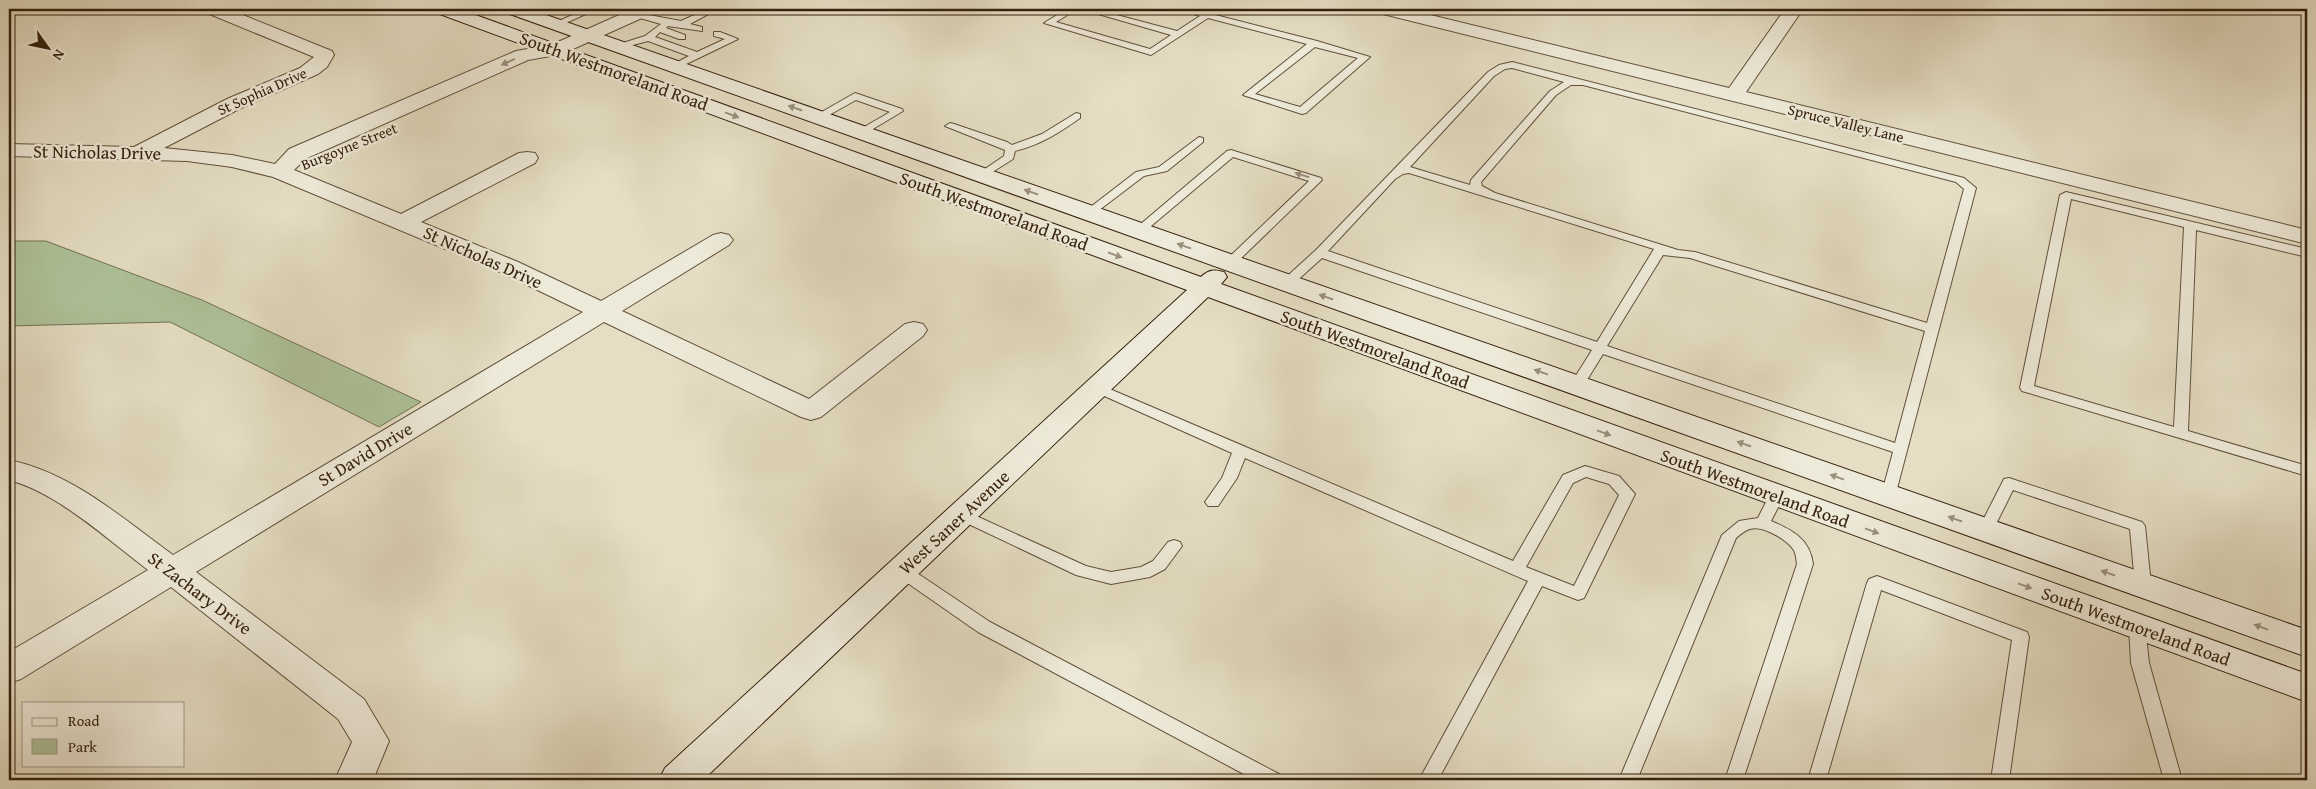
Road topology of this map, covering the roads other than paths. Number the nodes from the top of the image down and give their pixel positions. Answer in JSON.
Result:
{"nodes":[{"id":1,"x":213,"y":9,"type":"edge"},
{"id":2,"x":443,"y":9,"type":"edge"},
{"id":3,"x":513,"y":9,"type":"edge"},
{"id":4,"x":593,"y":9,"type":"edge"},
{"id":5,"x":1073,"y":9,"type":"edge"},
{"id":6,"x":1085,"y":9,"type":"edge"},
{"id":7,"x":1182,"y":9,"type":"edge"},
{"id":8,"x":1385,"y":9,"type":"edge"},
{"id":9,"x":1794,"y":9,"type":"edge"},
{"id":10,"x":641,"y":11,"type":"edge"},
{"id":11,"x":708,"y":12,"type":"dead end"},
{"id":12,"x":1207,"y":15,"type":"junction"},
{"id":13,"x":556,"y":24,"type":"junction"},
{"id":14,"x":682,"y":24,"type":"junction"},
{"id":15,"x":663,"y":26,"type":"junction"},
{"id":16,"x":699,"y":29,"type":"dead end"},
{"id":17,"x":717,"y":34,"type":"dead end"},
{"id":18,"x":1178,"y":34,"type":"junction"},
{"id":19,"x":587,"y":35,"type":"junction"},
{"id":20,"x":682,"y":36,"type":"dead end"},
{"id":21,"x":648,"y":38,"type":"junction"},
{"id":22,"x":700,"y":42,"type":"dead end"},
{"id":23,"x":1314,"y":43,"type":"junction"},
{"id":24,"x":618,"y":46,"type":"junction"},
{"id":25,"x":715,"y":48,"type":"junction"},
{"id":26,"x":555,"y":50,"type":"junction"},
{"id":27,"x":698,"y":56,"type":"junction"},
{"id":28,"x":675,"y":66,"type":"junction"},
{"id":29,"x":1573,"y":82,"type":"junction"},
{"id":30,"x":1734,"y":95,"type":"junction"},
{"id":31,"x":1076,"y":116,"type":"dead end"},
{"id":32,"x":818,"y":117,"type":"junction"},
{"id":33,"x":950,"y":126,"type":"dead end"},
{"id":34,"x":863,"y":132,"type":"junction"},
{"id":35,"x":1199,"y":140,"type":"dead end"},
{"id":36,"x":1010,"y":149,"type":"junction"},
{"id":37,"x":9,"y":150,"type":"edge"},
{"id":38,"x":141,"y":152,"type":"junction"},
{"id":39,"x":527,"y":158,"type":"dead end"},
{"id":40,"x":1400,"y":171,"type":"junction"},
{"id":41,"x":280,"y":172,"type":"junction"},
{"id":42,"x":983,"y":175,"type":"junction"},
{"id":43,"x":1491,"y":195,"type":"junction"},
{"id":44,"x":1090,"y":212,"type":"junction"},
{"id":45,"x":403,"y":222,"type":"junction"},
{"id":46,"x":2190,"y":225,"type":"junction"},
{"id":47,"x":1140,"y":230,"type":"junction"},
{"id":48,"x":2307,"y":237,"type":"edge"},
{"id":49,"x":721,"y":240,"type":"dead end"},
{"id":50,"x":1673,"y":251,"type":"junction"},
{"id":51,"x":1321,"y":252,"type":"junction"},
{"id":52,"x":2307,"y":253,"type":"edge"},
{"id":53,"x":1230,"y":262,"type":"junction"},
{"id":54,"x":1287,"y":283,"type":"junction"},
{"id":55,"x":1204,"y":288,"type":"junction"},
{"id":56,"x":602,"y":312,"type":"junction"},
{"id":57,"x":1932,"y":329,"type":"junction"},
{"id":58,"x":914,"y":330,"type":"dead end"},
{"id":59,"x":1600,"y":348,"type":"junction"},
{"id":60,"x":1577,"y":385,"type":"junction"},
{"id":61,"x":1098,"y":388,"type":"junction"},
{"id":62,"x":1558,"y":416,"type":"junction"},
{"id":63,"x":2181,"y":434,"type":"junction"},
{"id":64,"x":1240,"y":450,"type":"junction"},
{"id":65,"x":1901,"y":450,"type":"junction"},
{"id":66,"x":1790,"y":460,"type":"junction"},
{"id":67,"x":9,"y":470,"type":"edge"},
{"id":68,"x":2307,"y":471,"type":"edge"},
{"id":69,"x":1776,"y":496,"type":"junction"},
{"id":70,"x":1889,"y":496,"type":"junction"},
{"id":71,"x":1213,"y":502,"type":"dead end"},
{"id":72,"x":962,"y":515,"type":"junction"},
{"id":73,"x":1762,"y":524,"type":"junction"},
{"id":74,"x":1986,"y":530,"type":"junction"},
{"id":75,"x":1174,"y":546,"type":"dead end"},
{"id":76,"x":1517,"y":569,"type":"junction"},
{"id":77,"x":172,"y":570,"type":"junction"},
{"id":78,"x":902,"y":571,"type":"junction"},
{"id":79,"x":1538,"y":578,"type":"junction"},
{"id":80,"x":2143,"y":586,"type":"junction"},
{"id":81,"x":2137,"y":626,"type":"junction"},
{"id":82,"x":2307,"y":644,"type":"edge"},
{"id":83,"x":9,"y":668,"type":"edge"},
{"id":84,"x":2307,"y":688,"type":"edge"},
{"id":85,"x":354,"y":780,"type":"edge"},
{"id":86,"x":678,"y":780,"type":"edge"},
{"id":87,"x":1272,"y":780,"type":"edge"},
{"id":88,"x":1428,"y":780,"type":"edge"},
{"id":89,"x":1628,"y":780,"type":"edge"},
{"id":90,"x":1734,"y":780,"type":"edge"},
{"id":91,"x":1818,"y":780,"type":"edge"},
{"id":92,"x":2000,"y":780,"type":"edge"},
{"id":93,"x":2173,"y":780,"type":"edge"}],
"edges":[{"from":1,"to":38,"type":"street","name":"St Sophia Drive"},
{"from":2,"to":26,"type":"street","name":"South Westmoreland Road"},
{"from":3,"to":13,"type":"street","name":"South Westmoreland Road"},
{"from":4,"to":13,"type":"lane"},
{"from":5,"to":18,"type":"lane"},
{"from":6,"to":18,"type":"lane"},
{"from":7,"to":12,"type":"lane"},
{"from":8,"to":30,"type":"street","name":"Spruce Valley Lane"},
{"from":9,"to":30,"type":"street"},
{"from":10,"to":15,"type":"lane"},
{"from":10,"to":19,"type":"street","name":"Burgoyne Street"},
{"from":11,"to":14,"type":"lane"},
{"from":12,"to":18,"type":"lane"},
{"from":12,"to":23,"type":"lane"},
{"from":13,"to":19,"type":"street","name":"South Westmoreland Road"},
{"from":14,"to":15,"type":"lane"},
{"from":14,"to":16,"type":"lane"},
{"from":15,"to":20,"type":"lane"},
{"from":15,"to":21,"type":"lane"},
{"from":17,"to":25,"type":"lane"},
{"from":19,"to":24,"type":"street","name":"South Westmoreland Road"},
{"from":19,"to":26,"type":"street","name":"Burgoyne Street"},
{"from":21,"to":24,"type":"lane"},
{"from":21,"to":27,"type":"lane"},
{"from":22,"to":25,"type":"lane"},
{"from":23,"to":23,"type":"lane"},
{"from":24,"to":28,"type":"street","name":"South Westmoreland Road"},
{"from":25,"to":27,"type":"lane"},
{"from":26,"to":41,"type":"street","name":"Burgoyne Street"},
{"from":26,"to":55,"type":"street","name":"South Westmoreland Road","one_way":true},
{"from":27,"to":28,"type":"lane"},
{"from":32,"to":28,"type":"street","name":"South Westmoreland Road","one_way":true},
{"from":29,"to":40,"type":"lane"},
{"from":29,"to":43,"type":"lane"},
{"from":29,"to":57,"type":"lane"},
{"from":30,"to":48,"type":"street","name":"Spruce Valley Lane"},
{"from":31,"to":36,"type":"lane"},
{"from":32,"to":34,"type":"street","name":"South Westmoreland Road"},
{"from":32,"to":34,"type":"lane"},
{"from":33,"to":36,"type":"lane"},
{"from":34,"to":42,"type":"street","name":"South Westmoreland Road"},
{"from":35,"to":44,"type":"lane"},
{"from":36,"to":42,"type":"lane"},
{"from":37,"to":38,"type":"street","name":"St Nicholas Drive"},
{"from":38,"to":41,"type":"street","name":"St Nicholas Drive"},
{"from":39,"to":45,"type":"street"},
{"from":40,"to":43,"type":"lane"},
{"from":40,"to":51,"type":"lane"},
{"from":41,"to":45,"type":"street","name":"St Nicholas Drive"},
{"from":44,"to":42,"type":"street","name":"South Westmoreland Road","one_way":true},
{"from":43,"to":50,"type":"lane"},
{"from":44,"to":47,"type":"street","name":"South Westmoreland Road"},
{"from":45,"to":56,"type":"street","name":"St Nicholas Drive"},
{"from":46,"to":52,"type":"lane"},
{"from":46,"to":63,"type":"lane"},
{"from":46,"to":63,"type":"lane"},
{"from":53,"to":47,"type":"street","name":"South Westmoreland Road","one_way":true},
{"from":53,"to":47,"type":"lane","one_way":true},
{"from":49,"to":56,"type":"street","name":"St David Drive"},
{"from":50,"to":57,"type":"lane"},
{"from":50,"to":59,"type":"lane"},
{"from":51,"to":54,"type":"lane"},
{"from":51,"to":59,"type":"lane"},
{"from":53,"to":54,"type":"street","name":"South Westmoreland Road"},
{"from":53,"to":55,"type":"street","name":"West Saner Avenue"},
{"from":60,"to":54,"type":"street","name":"South Westmoreland Road","one_way":true},
{"from":55,"to":61,"type":"street","name":"West Saner Avenue"},
{"from":55,"to":62,"type":"street","name":"South Westmoreland Road"},
{"from":56,"to":58,"type":"street","name":"St Nicholas Drive"},
{"from":56,"to":77,"type":"street","name":"St David Drive"},
{"from":57,"to":65,"type":"lane"},
{"from":59,"to":60,"type":"lane"},
{"from":59,"to":65,"type":"lane"},
{"from":60,"to":62,"type":"street"},
{"from":66,"to":60,"type":"street","name":"South Westmoreland Road","one_way":true},
{"from":61,"to":64,"type":"lane"},
{"from":61,"to":72,"type":"street","name":"West Saner Avenue"},
{"from":62,"to":69,"type":"street","name":"South Westmoreland Road","one_way":true},
{"from":63,"to":68,"type":"lane"},
{"from":64,"to":71,"type":"lane"},
{"from":64,"to":76,"type":"lane"},
{"from":65,"to":70,"type":"lane"},
{"from":66,"to":69,"type":"street"},
{"from":70,"to":66,"type":"street","name":"South Westmoreland Road","one_way":true},
{"from":67,"to":77,"type":"street","name":"St Zachary Drive"},
{"from":69,"to":73,"type":"lane"},
{"from":69,"to":81,"type":"street","name":"South Westmoreland Road","one_way":true},
{"from":74,"to":70,"type":"street","name":"South Westmoreland Road","one_way":true},
{"from":72,"to":75,"type":"lane"},
{"from":72,"to":78,"type":"street","name":"West Saner Avenue"},
{"from":73,"to":89,"type":"lane"},
{"from":73,"to":90,"type":"lane"},
{"from":80,"to":74,"type":"street","name":"South Westmoreland Road","one_way":true},
{"from":74,"to":80,"type":"lane"},
{"from":76,"to":79,"type":"lane"},
{"from":76,"to":79,"type":"lane"},
{"from":77,"to":83,"type":"street","name":"St David Drive"},
{"from":77,"to":85,"type":"street","name":"St Zachary Drive"},
{"from":78,"to":86,"type":"street","name":"West Saner Avenue"},
{"from":78,"to":87,"type":"lane"},
{"from":79,"to":88,"type":"lane"},
{"from":82,"to":80,"type":"street","name":"South Westmoreland Road","one_way":true},
{"from":81,"to":84,"type":"street","name":"South Westmoreland Road"},
{"from":81,"to":93,"type":"lane"},
{"from":91,"to":92,"type":"lane"}]}
